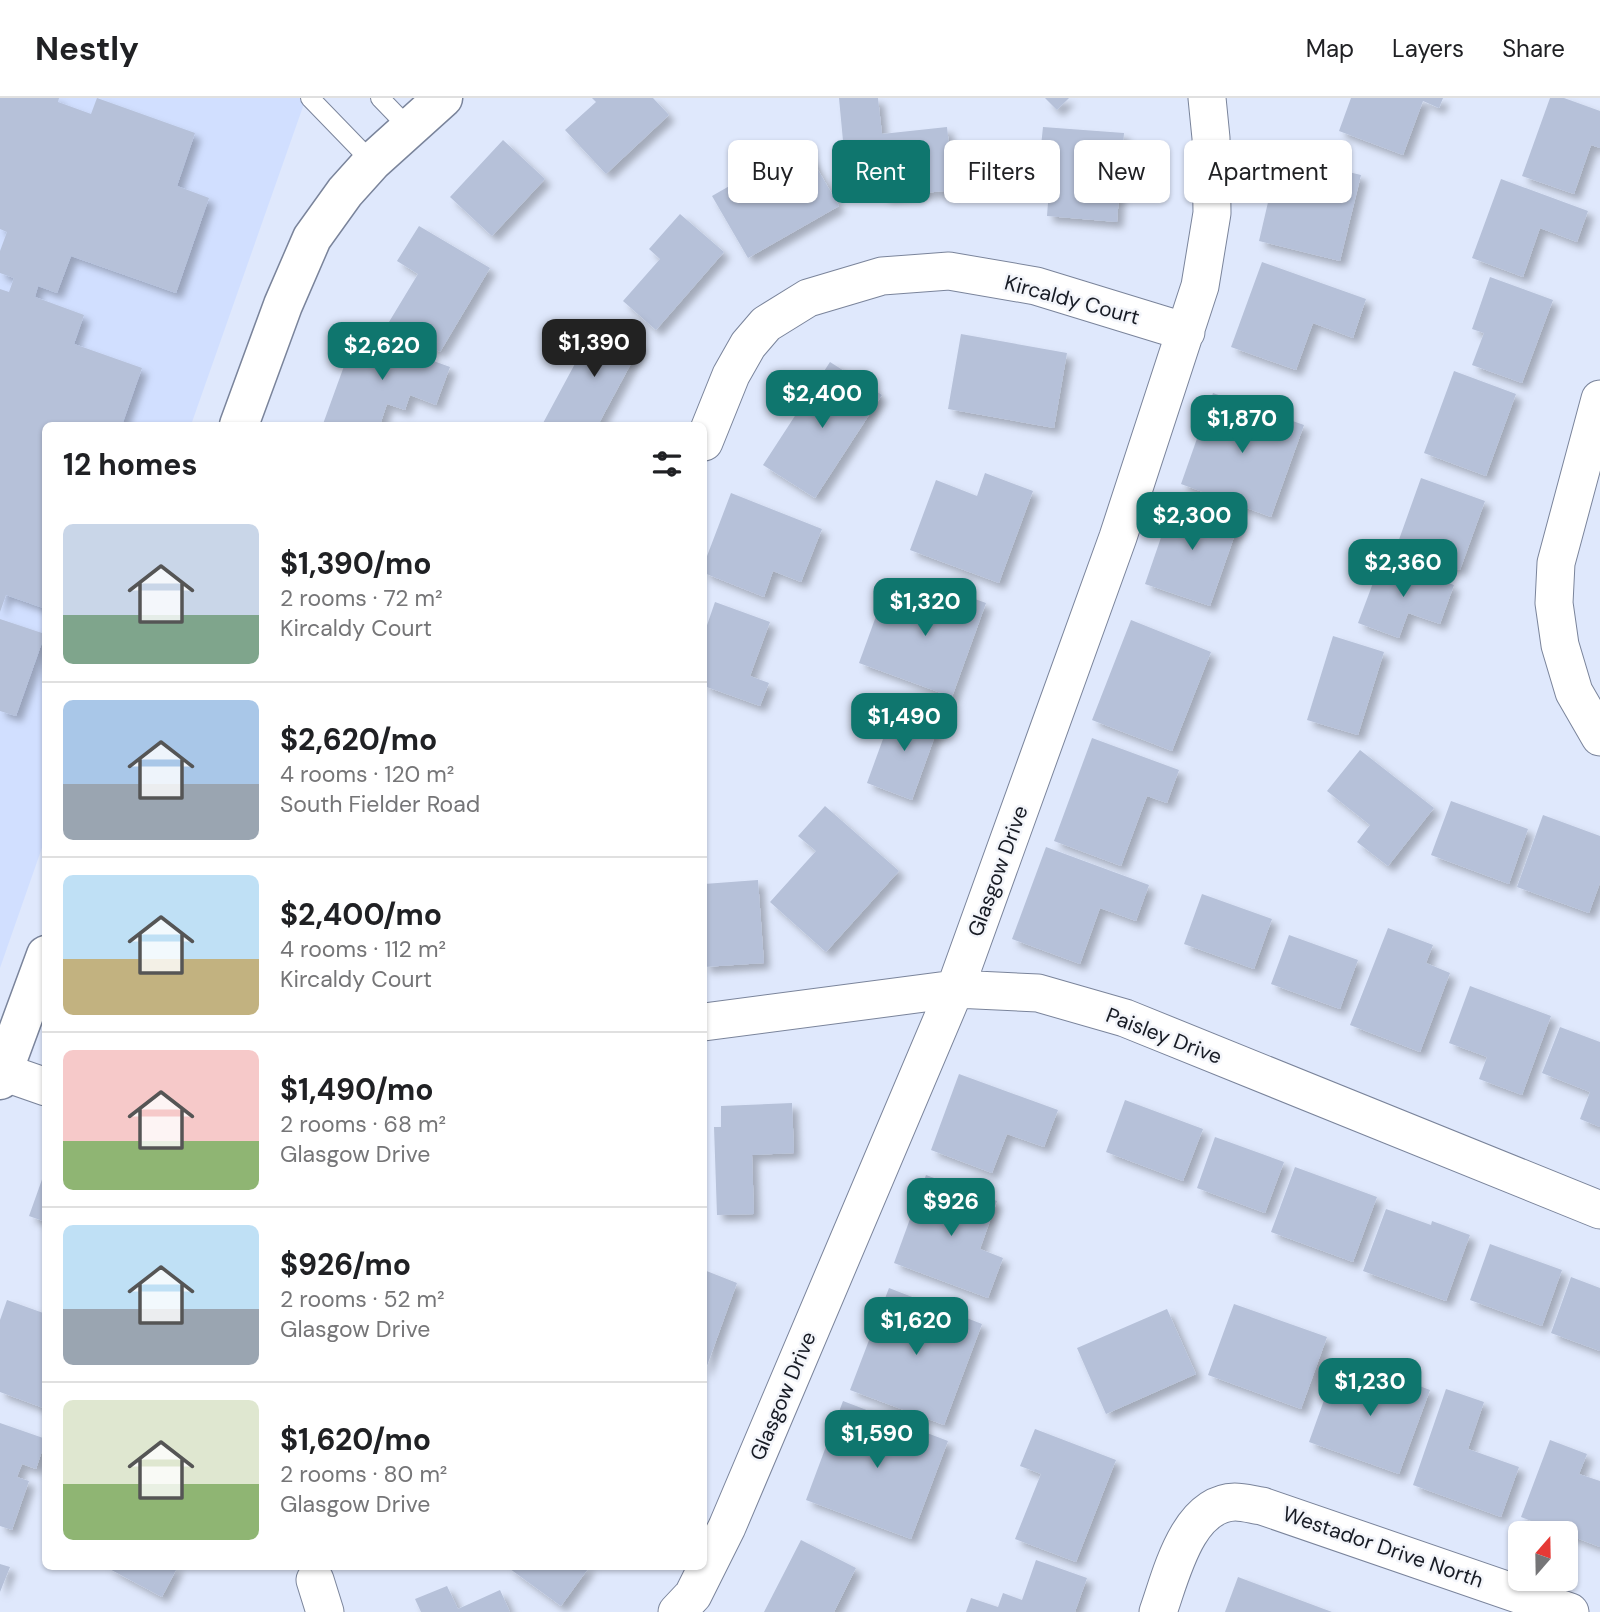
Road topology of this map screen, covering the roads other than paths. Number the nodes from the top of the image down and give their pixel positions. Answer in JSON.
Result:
{"nodes":[{"id":1,"x":310,"y":98,"type":"edge"},
{"id":2,"x":380,"y":98,"type":"edge"},
{"id":3,"x":443,"y":98,"type":"edge"},
{"id":4,"x":1207,"y":98,"type":"edge"},
{"id":5,"x":409,"y":128,"type":"junction"},
{"id":6,"x":372,"y":162,"type":"junction"},
{"id":7,"x":1186,"y":331,"type":"junction"},
{"id":8,"x":1600,"y":400,"type":"edge"},
{"id":9,"x":240,"y":422,"type":"edge"},
{"id":10,"x":707,"y":435,"type":"edge"},
{"id":11,"x":1600,"y":737,"type":"edge"},
{"id":12,"x":42,"y":966,"type":"edge"},
{"id":13,"x":956,"y":989,"type":"junction"},
{"id":14,"x":707,"y":1022,"type":"edge"},
{"id":15,"x":1,"y":1074,"type":"edge"},
{"id":16,"x":42,"y":1086,"type":"edge"},
{"id":17,"x":1600,"y":1210,"type":"edge"},
{"id":18,"x":707,"y":1567,"type":"edge"},
{"id":19,"x":706,"y":1570,"type":"edge"},
{"id":20,"x":677,"y":1612,"type":"edge"},
{"id":21,"x":1158,"y":1612,"type":"edge"},
{"id":22,"x":1570,"y":1612,"type":"edge"}],
"edges":[{"from":1,"to":6,"type":"lane"},
{"from":2,"to":5,"type":"lane"},
{"from":3,"to":5,"type":"street"},
{"from":4,"to":7,"type":"street","name":"Glasgow Drive"},
{"from":5,"to":6,"type":"street"},
{"from":6,"to":9,"type":"street"},
{"from":7,"to":10,"type":"street","name":"Kircaldy Court"},
{"from":7,"to":13,"type":"street","name":"Glasgow Drive"},
{"from":8,"to":11,"type":"street"},
{"from":12,"to":15,"type":"street"},
{"from":13,"to":14,"type":"street","name":"Paisley Drive"},
{"from":13,"to":17,"type":"street","name":"Paisley Drive"},
{"from":13,"to":18,"type":"street","name":"Glasgow Drive"},
{"from":15,"to":16,"type":"street"},
{"from":19,"to":20,"type":"street","name":"Glasgow Drive"},
{"from":21,"to":22,"type":"street","name":"Westador Drive North"}]}
